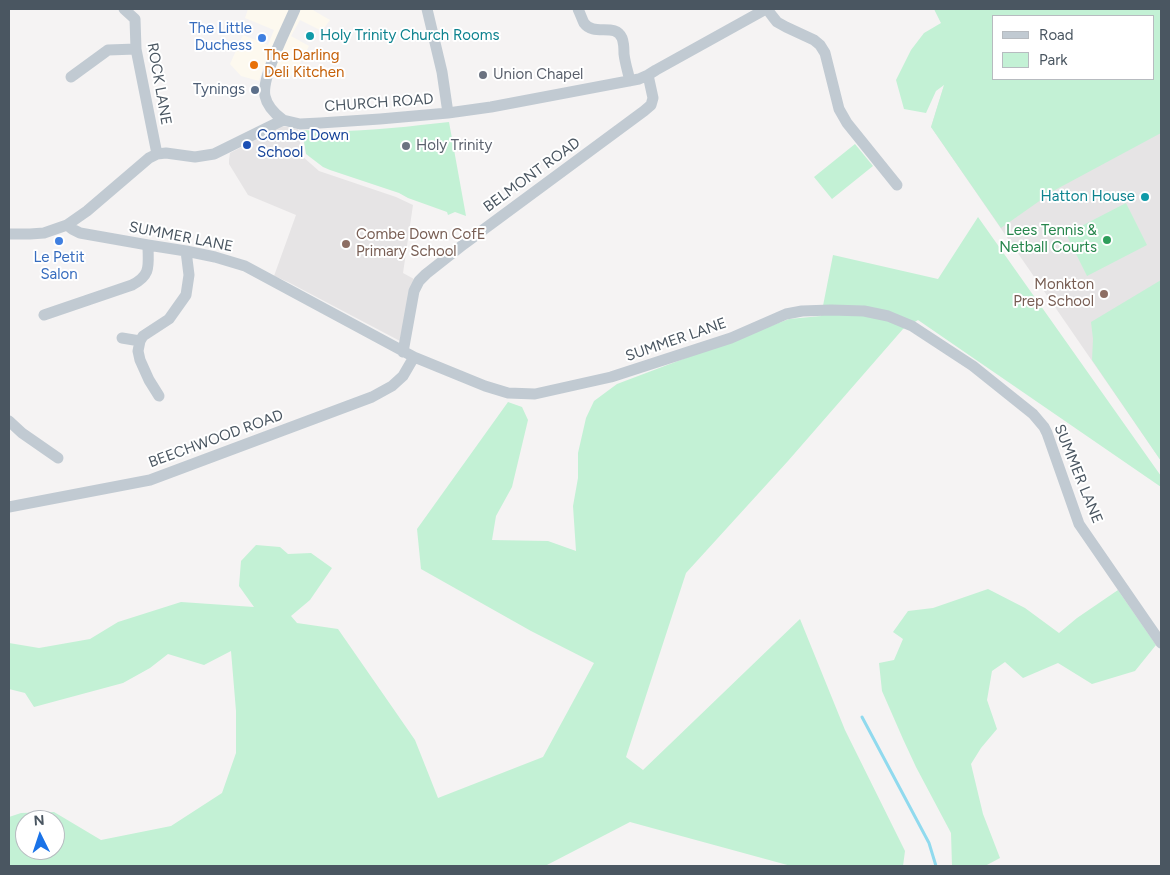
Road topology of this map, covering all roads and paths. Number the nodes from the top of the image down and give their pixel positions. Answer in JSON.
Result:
{"nodes":[{"id":1,"x":124,"y":9,"type":"edge"},
{"id":2,"x":295,"y":9,"type":"edge"},
{"id":3,"x":427,"y":9,"type":"edge"},
{"id":4,"x":578,"y":9,"type":"edge"},
{"id":5,"x":767,"y":9,"type":"edge"},
{"id":6,"x":136,"y":14,"type":"edge"},
{"id":7,"x":136,"y":49,"type":"junction"},
{"id":8,"x":648,"y":76,"type":"junction"},
{"id":9,"x":70,"y":77,"type":"dead end"},
{"id":10,"x":630,"y":81,"type":"junction"},
{"id":11,"x":448,"y":113,"type":"junction"},
{"id":12,"x":283,"y":120,"type":"junction"},
{"id":13,"x":157,"y":154,"type":"junction"},
{"id":14,"x":897,"y":185,"type":"dead end"},
{"id":15,"x":67,"y":225,"type":"junction"},
{"id":16,"x":9,"y":234,"type":"edge"},
{"id":17,"x":148,"y":245,"type":"junction"},
{"id":18,"x":186,"y":250,"type":"junction"},
{"id":19,"x":44,"y":315,"type":"dead end"},
{"id":20,"x":122,"y":338,"type":"dead end"},
{"id":21,"x":140,"y":341,"type":"junction"},
{"id":22,"x":403,"y":352,"type":"junction"},
{"id":23,"x":414,"y":357,"type":"junction"},
{"id":24,"x":160,"y":396,"type":"dead end"},
{"id":25,"x":9,"y":421,"type":"edge"},
{"id":26,"x":58,"y":458,"type":"dead end"},
{"id":27,"x":9,"y":507,"type":"edge"},
{"id":28,"x":1161,"y":643,"type":"edge"}],
"edges":[{"from":1,"to":6,"type":"street","name":"ROCK LANE"},
{"from":2,"to":12,"type":"street"},
{"from":3,"to":11,"type":"street"},
{"from":4,"to":10,"type":"street"},
{"from":5,"to":8,"type":"street","name":"CHURCH ROAD"},
{"from":5,"to":14,"type":"street"},
{"from":6,"to":7,"type":"street","name":"ROCK LANE"},
{"from":7,"to":9,"type":"street"},
{"from":7,"to":13,"type":"street","name":"ROCK LANE"},
{"from":8,"to":10,"type":"street","name":"CHURCH ROAD"},
{"from":8,"to":22,"type":"street","name":"BELMONT ROAD"},
{"from":10,"to":11,"type":"street","name":"CHURCH ROAD"},
{"from":11,"to":12,"type":"street","name":"CHURCH ROAD"},
{"from":12,"to":13,"type":"street"},
{"from":13,"to":15,"type":"street"},
{"from":15,"to":16,"type":"street"},
{"from":15,"to":17,"type":"street","name":"SUMMER LANE"},
{"from":17,"to":18,"type":"street","name":"SUMMER LANE"},
{"from":17,"to":19,"type":"street"},
{"from":18,"to":21,"type":"street"},
{"from":18,"to":22,"type":"street","name":"SUMMER LANE"},
{"from":20,"to":21,"type":"street"},
{"from":21,"to":24,"type":"street"},
{"from":22,"to":23,"type":"street","name":"SUMMER LANE"},
{"from":23,"to":27,"type":"street","name":"BEECHWOOD ROAD"},
{"from":23,"to":28,"type":"street","name":"SUMMER LANE"},
{"from":25,"to":26,"type":"street"}]}
